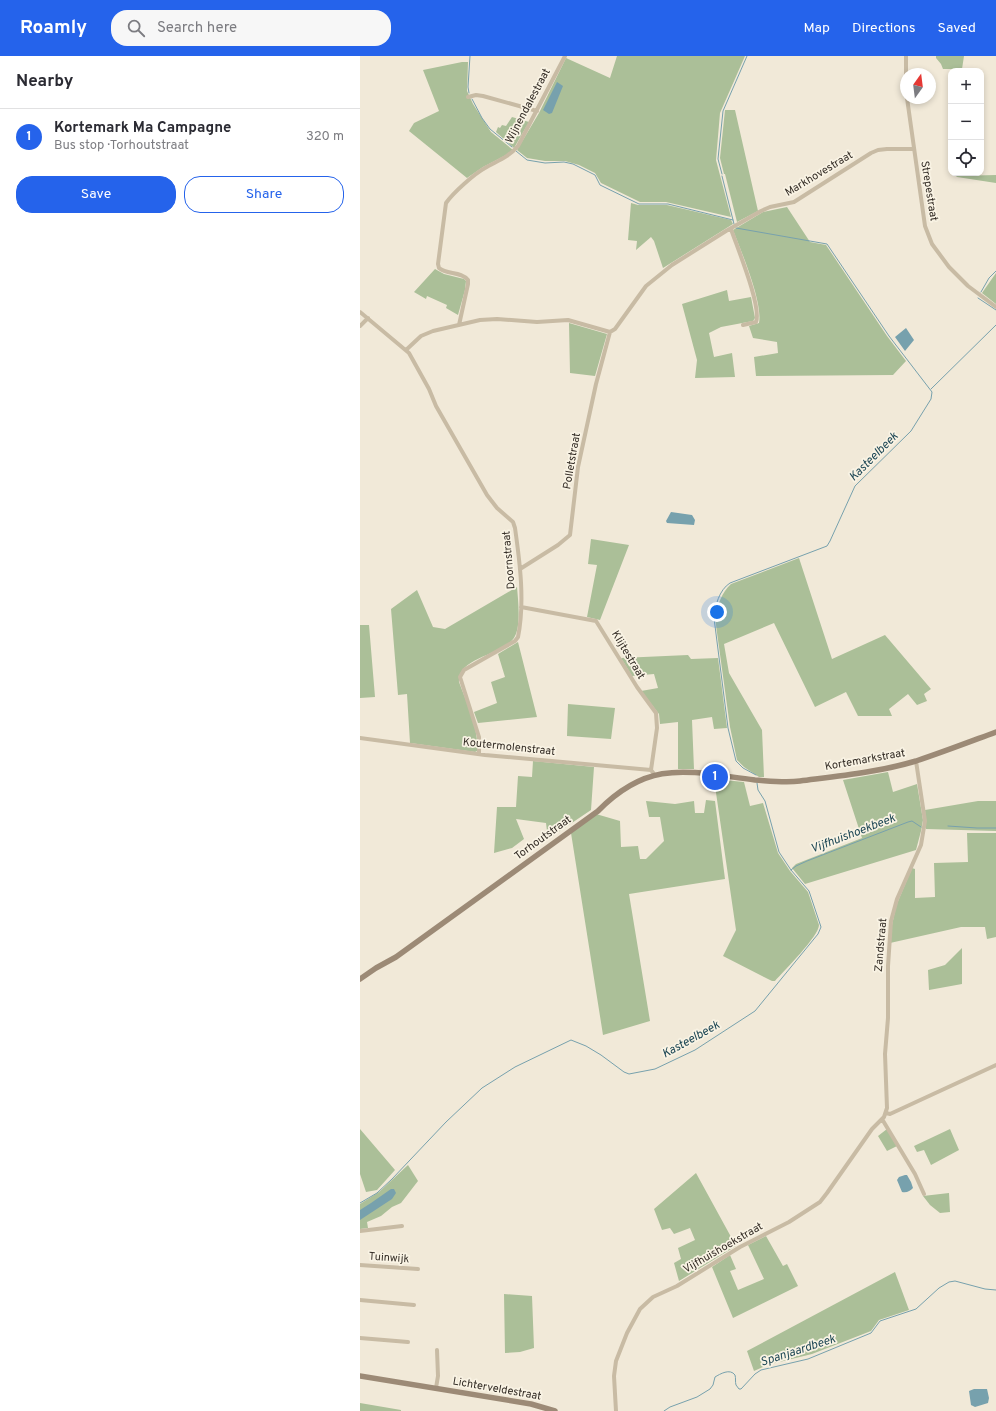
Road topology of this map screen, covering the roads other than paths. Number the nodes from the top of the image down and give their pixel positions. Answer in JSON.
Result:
{"nodes":[{"id":1,"x":565,"y":56,"type":"edge"},
{"id":2,"x":906,"y":56,"type":"edge"},
{"id":3,"x":906,"y":68,"type":"edge"},
{"id":4,"x":468,"y":97,"type":"dead end"},
{"id":5,"x":908,"y":104,"type":"edge"},
{"id":6,"x":537,"y":111,"type":"junction"},
{"id":7,"x":914,"y":149,"type":"junction"},
{"id":8,"x":736,"y":226,"type":"joint"},
{"id":9,"x":731,"y":229,"type":"junction"},
{"id":10,"x":996,"y":307,"type":"edge"},
{"id":11,"x":360,"y":312,"type":"edge"},
{"id":12,"x":368,"y":318,"type":"junction"},
{"id":13,"x":458,"y":325,"type":"junction"},
{"id":14,"x":743,"y":325,"type":"dead end"},
{"id":15,"x":360,"y":326,"type":"edge"},
{"id":16,"x":610,"y":332,"type":"junction"},
{"id":17,"x":406,"y":350,"type":"junction"},
{"id":18,"x":520,"y":569,"type":"junction"},
{"id":19,"x":521,"y":607,"type":"junction"},
{"id":20,"x":996,"y":732,"type":"edge"},
{"id":21,"x":360,"y":738,"type":"edge"},
{"id":22,"x":479,"y":754,"type":"junction"},
{"id":23,"x":916,"y":761,"type":"junction"},
{"id":24,"x":653,"y":772,"type":"junction"},
{"id":25,"x":757,"y":780,"type":"joint"},
{"id":26,"x":360,"y":979,"type":"edge"},
{"id":27,"x":996,"y":1065,"type":"edge"},
{"id":28,"x":886,"y":1113,"type":"junction"},
{"id":29,"x":882,"y":1119,"type":"junction"},
{"id":30,"x":924,"y":1194,"type":"dead end"},
{"id":31,"x":402,"y":1226,"type":"dead end"},
{"id":32,"x":360,"y":1231,"type":"edge"},
{"id":33,"x":360,"y":1265,"type":"edge"},
{"id":34,"x":418,"y":1269,"type":"dead end"},
{"id":35,"x":360,"y":1300,"type":"edge"},
{"id":36,"x":414,"y":1305,"type":"dead end"},
{"id":37,"x":360,"y":1338,"type":"edge"},
{"id":38,"x":408,"y":1342,"type":"dead end"},
{"id":39,"x":438,"y":1350,"type":"dead end"},
{"id":40,"x":360,"y":1376,"type":"edge"},
{"id":41,"x":436,"y":1388,"type":"junction"},
{"id":42,"x":555,"y":1411,"type":"edge"},
{"id":43,"x":616,"y":1411,"type":"edge"}],
"edges":[{"from":1,"to":6,"type":"street","name":"Wijnendalestraat"},
{"from":2,"to":3,"type":"street"},
{"from":4,"to":6,"type":"street"},
{"from":5,"to":7,"type":"street","name":"Strepestraat"},
{"from":6,"to":13,"type":"street","name":"Wijnendalestraat"},
{"from":7,"to":8,"type":"street","name":"Markhovestraat"},
{"from":7,"to":10,"type":"street","name":"Strepestraat"},
{"from":8,"to":9,"type":"street","name":"Polletstraat"},
{"from":9,"to":14,"type":"street"},
{"from":9,"to":16,"type":"street","name":"Polletstraat"},
{"from":11,"to":12,"type":"street","name":"Doornstraat"},
{"from":12,"to":15,"type":"street"},
{"from":12,"to":17,"type":"street","name":"Doornstraat"},
{"from":13,"to":16,"type":"street"},
{"from":13,"to":17,"type":"street"},
{"from":16,"to":18,"type":"street","name":"Polletstraat"},
{"from":17,"to":18,"type":"street","name":"Doornstraat"},
{"from":18,"to":19,"type":"street","name":"Doornstraat"},
{"from":19,"to":22,"type":"street","name":"Doornstraat"},
{"from":19,"to":24,"type":"street","name":"Klijtestraat"},
{"from":20,"to":23,"type":"street","name":"Kortemarkstraat"},
{"from":21,"to":22,"type":"street","name":"Koutermolenstraat"},
{"from":22,"to":24,"type":"street","name":"Koutermolenstraat"},
{"from":23,"to":25,"type":"street","name":"Kortemarkstraat"},
{"from":23,"to":28,"type":"street","name":"Zandstraat"},
{"from":24,"to":25,"type":"street","name":"Torhoutstraat"},
{"from":24,"to":26,"type":"street","name":"Torhoutstraat"},
{"from":27,"to":28,"type":"street"},
{"from":28,"to":29,"type":"street","name":"Vijfhuishoekstraat"},
{"from":29,"to":30,"type":"street"},
{"from":29,"to":43,"type":"street","name":"Vijfhuishoekstraat"},
{"from":31,"to":32,"type":"street"},
{"from":33,"to":34,"type":"street","name":"Tuinwijk"},
{"from":35,"to":36,"type":"street"},
{"from":37,"to":38,"type":"street"},
{"from":39,"to":41,"type":"street","name":"Lichterveldestraat"},
{"from":40,"to":41,"type":"street","name":"Lichterveldestraat"},
{"from":41,"to":42,"type":"street","name":"Lichterveldestraat"}]}
